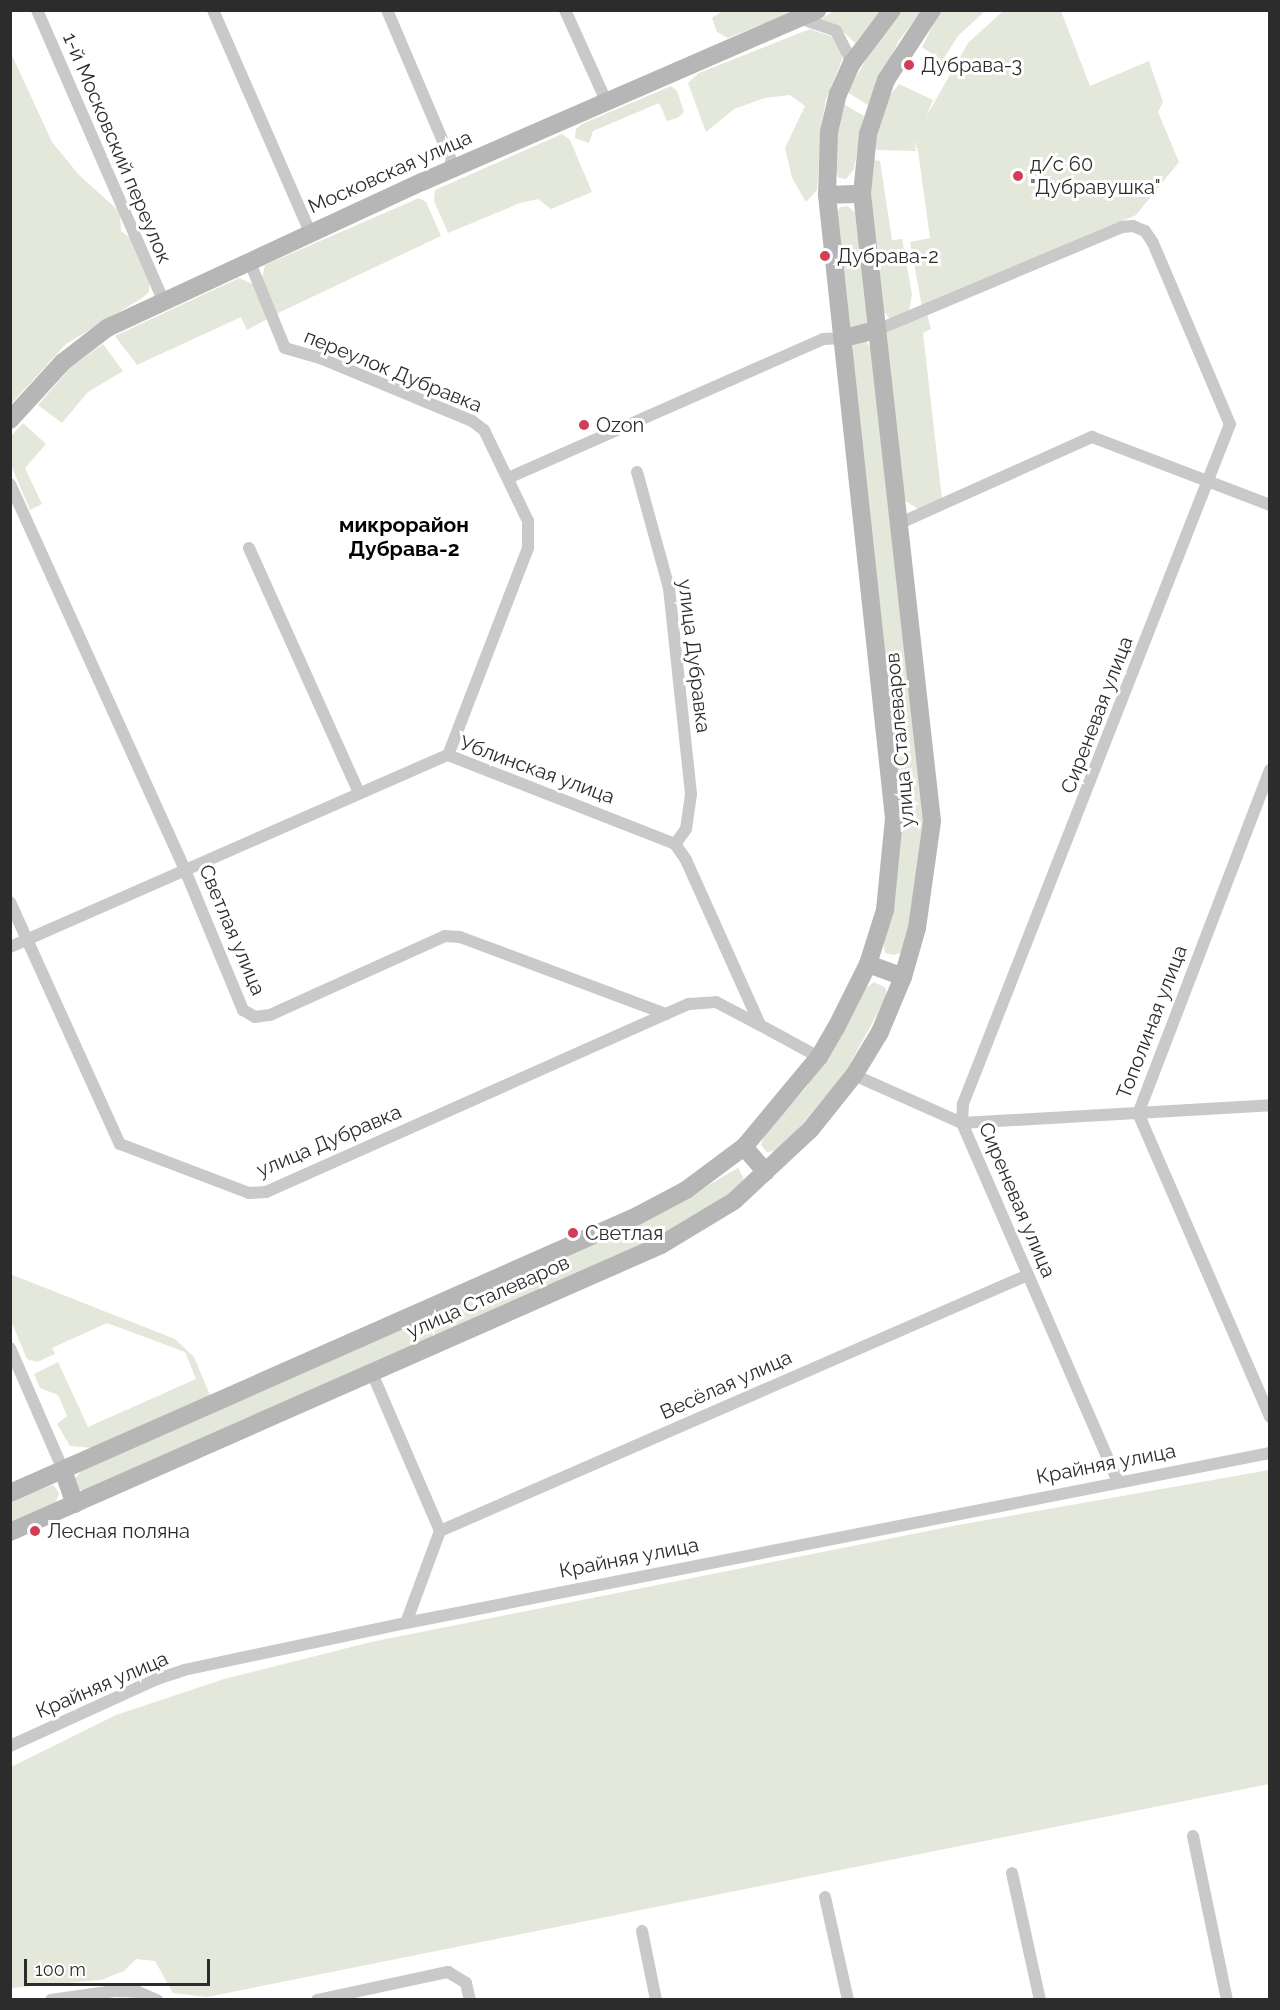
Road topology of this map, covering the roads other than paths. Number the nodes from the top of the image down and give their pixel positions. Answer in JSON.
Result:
{"nodes":[{"id":1,"x":37,"y":10,"type":"edge"},
{"id":2,"x":213,"y":10,"type":"edge"},
{"id":3,"x":387,"y":10,"type":"edge"},
{"id":4,"x":565,"y":10,"type":"edge"},
{"id":5,"x":817,"y":10,"type":"edge"},
{"id":6,"x":892,"y":10,"type":"edge"},
{"id":7,"x":932,"y":10,"type":"edge"},
{"id":8,"x":799,"y":18,"type":"junction"},
{"id":9,"x":852,"y":63,"type":"junction"},
{"id":10,"x":606,"y":101,"type":"junction"},
{"id":11,"x":454,"y":167,"type":"junction"},
{"id":12,"x":862,"y":194,"type":"junction"},
{"id":13,"x":827,"y":195,"type":"junction"},
{"id":14,"x":310,"y":232,"type":"junction"},
{"id":15,"x":249,"y":260,"type":"junction"},
{"id":16,"x":163,"y":300,"type":"junction"},
{"id":17,"x":877,"y":330,"type":"junction"},
{"id":18,"x":844,"y":338,"type":"junction"},
{"id":19,"x":10,"y":420,"type":"edge"},
{"id":20,"x":637,"y":472,"type":"dead end"},
{"id":21,"x":508,"y":478,"type":"junction"},
{"id":22,"x":1208,"y":481,"type":"junction"},
{"id":23,"x":10,"y":483,"type":"edge"},
{"id":24,"x":1269,"y":505,"type":"edge"},
{"id":25,"x":898,"y":524,"type":"junction"},
{"id":26,"x":249,"y":548,"type":"dead end"},
{"id":27,"x":448,"y":755,"type":"junction"},
{"id":28,"x":1269,"y":770,"type":"edge"},
{"id":29,"x":359,"y":793,"type":"junction"},
{"id":30,"x":675,"y":844,"type":"junction"},
{"id":31,"x":185,"y":870,"type":"junction"},
{"id":32,"x":10,"y":902,"type":"edge"},
{"id":33,"x":27,"y":940,"type":"junction"},
{"id":34,"x":10,"y":947,"type":"edge"},
{"id":35,"x":868,"y":964,"type":"junction"},
{"id":36,"x":903,"y":977,"type":"junction"},
{"id":37,"x":666,"y":1014,"type":"junction"},
{"id":38,"x":760,"y":1025,"type":"junction"},
{"id":39,"x":819,"y":1057,"type":"junction"},
{"id":40,"x":854,"y":1076,"type":"junction"},
{"id":41,"x":1269,"y":1105,"type":"edge"},
{"id":42,"x":1138,"y":1113,"type":"junction"},
{"id":43,"x":962,"y":1124,"type":"junction"},
{"id":44,"x":744,"y":1147,"type":"junction"},
{"id":45,"x":766,"y":1172,"type":"junction"},
{"id":46,"x":1028,"y":1275,"type":"junction"},
{"id":47,"x":10,"y":1348,"type":"edge"},
{"id":48,"x":372,"y":1373,"type":"junction"},
{"id":49,"x":1269,"y":1417,"type":"edge"},
{"id":50,"x":1269,"y":1453,"type":"edge"},
{"id":51,"x":63,"y":1470,"type":"junction"},
{"id":52,"x":1118,"y":1481,"type":"junction"},
{"id":53,"x":10,"y":1493,"type":"edge"},
{"id":54,"x":75,"y":1504,"type":"junction"},
{"id":55,"x":440,"y":1531,"type":"junction"},
{"id":56,"x":10,"y":1532,"type":"edge"},
{"id":57,"x":406,"y":1623,"type":"junction"},
{"id":58,"x":10,"y":1746,"type":"edge"},
{"id":59,"x":1193,"y":1836,"type":"dead end"},
{"id":60,"x":1012,"y":1873,"type":"dead end"},
{"id":61,"x":825,"y":1897,"type":"dead end"},
{"id":62,"x":642,"y":1931,"type":"dead end"},
{"id":63,"x":137,"y":1996,"type":"edge"},
{"id":64,"x":51,"y":2000,"type":"edge"},
{"id":65,"x":157,"y":2000,"type":"edge"},
{"id":66,"x":317,"y":2000,"type":"edge"},
{"id":67,"x":470,"y":2000,"type":"edge"},
{"id":68,"x":656,"y":2000,"type":"edge"},
{"id":69,"x":848,"y":2000,"type":"edge"},
{"id":70,"x":1040,"y":2000,"type":"edge"},
{"id":71,"x":1227,"y":2000,"type":"edge"}],
"edges":[{"from":1,"to":16,"type":"street","name":"1-й Московский переулок"},
{"from":2,"to":14,"type":"street"},
{"from":3,"to":11,"type":"street"},
{"from":4,"to":10,"type":"street"},
{"from":5,"to":8,"type":"main road","name":"Московская улица"},
{"from":6,"to":9,"type":"main road","name":"улица Сталеваров"},
{"from":7,"to":12,"type":"main road","name":"улица Сталеваров"},
{"from":8,"to":9,"type":"street"},
{"from":8,"to":10,"type":"main road","name":"Московская улица"},
{"from":9,"to":13,"type":"main road","name":"улица Сталеваров"},
{"from":10,"to":11,"type":"main road","name":"Московская улица"},
{"from":11,"to":14,"type":"main road","name":"Московская улица"},
{"from":12,"to":13,"type":"main road"},
{"from":12,"to":17,"type":"main road","name":"улица Сталеваров"},
{"from":13,"to":18,"type":"main road","name":"улица Сталеваров"},
{"from":14,"to":15,"type":"main road","name":"Московская улица"},
{"from":15,"to":16,"type":"main road","name":"Московская улица"},
{"from":15,"to":21,"type":"street","name":"переулок Дубравка"},
{"from":16,"to":19,"type":"main road","name":"Московская улица"},
{"from":17,"to":18,"type":"main road"},
{"from":17,"to":22,"type":"street","name":"Сиреневая улица"},
{"from":17,"to":25,"type":"main road","name":"улица Сталеваров"},
{"from":18,"to":21,"type":"street"},
{"from":18,"to":35,"type":"main road","name":"улица Сталеваров"},
{"from":20,"to":30,"type":"street","name":"улица Дубравка"},
{"from":21,"to":27,"type":"street","name":"переулок Дубравка"},
{"from":22,"to":24,"type":"street"},
{"from":22,"to":25,"type":"street"},
{"from":22,"to":43,"type":"street","name":"Сиреневая улица"},
{"from":23,"to":31,"type":"street","name":"Светлая улица"},
{"from":25,"to":36,"type":"main road","name":"улица Сталеваров"},
{"from":26,"to":29,"type":"street"},
{"from":27,"to":29,"type":"street","name":"Ублинская улица"},
{"from":27,"to":30,"type":"street","name":"Ублинская улица"},
{"from":28,"to":42,"type":"street","name":"Тополиная улица"},
{"from":29,"to":31,"type":"street","name":"Ублинская улица"},
{"from":30,"to":38,"type":"street"},
{"from":31,"to":33,"type":"street","name":"Ублинская улица"},
{"from":31,"to":37,"type":"street","name":"Светлая улица"},
{"from":32,"to":33,"type":"street","name":"улица Дубравка"},
{"from":33,"to":34,"type":"street","name":"Ублинская улица"},
{"from":33,"to":37,"type":"street","name":"улица Дубравка"},
{"from":35,"to":36,"type":"main road"},
{"from":35,"to":39,"type":"main road","name":"улица Сталеваров"},
{"from":36,"to":40,"type":"main road","name":"улица Сталеваров"},
{"from":37,"to":38,"type":"street","name":"улица Дубравка"},
{"from":38,"to":39,"type":"street"},
{"from":39,"to":44,"type":"main road","name":"улица Сталеваров"},
{"from":40,"to":43,"type":"street"},
{"from":40,"to":45,"type":"main road","name":"улица Сталеваров"},
{"from":41,"to":42,"type":"street"},
{"from":42,"to":43,"type":"street"},
{"from":42,"to":49,"type":"street","name":"Тополиная улица"},
{"from":43,"to":46,"type":"street","name":"Сиреневая улица"},
{"from":44,"to":45,"type":"main road"},
{"from":44,"to":51,"type":"main road","name":"улица Сталеваров"},
{"from":45,"to":48,"type":"main road","name":"улица Сталеваров"},
{"from":46,"to":52,"type":"street","name":"Сиреневая улица"},
{"from":46,"to":55,"type":"street","name":"Весёлая улица"},
{"from":47,"to":51,"type":"street"},
{"from":48,"to":54,"type":"main road","name":"улица Сталеваров"},
{"from":48,"to":55,"type":"street"},
{"from":50,"to":52,"type":"street","name":"Крайняя улица"},
{"from":51,"to":53,"type":"main road","name":"улица Сталеваров"},
{"from":51,"to":54,"type":"main road"},
{"from":52,"to":57,"type":"street","name":"Крайняя улица"},
{"from":54,"to":56,"type":"main road","name":"улица Сталеваров"},
{"from":55,"to":57,"type":"street"},
{"from":57,"to":58,"type":"street","name":"Крайняя улица"},
{"from":59,"to":71,"type":"street"},
{"from":60,"to":70,"type":"street"},
{"from":61,"to":69,"type":"street"},
{"from":62,"to":68,"type":"street"},
{"from":63,"to":64,"type":"street"},
{"from":63,"to":65,"type":"street"},
{"from":66,"to":67,"type":"street"}]}
